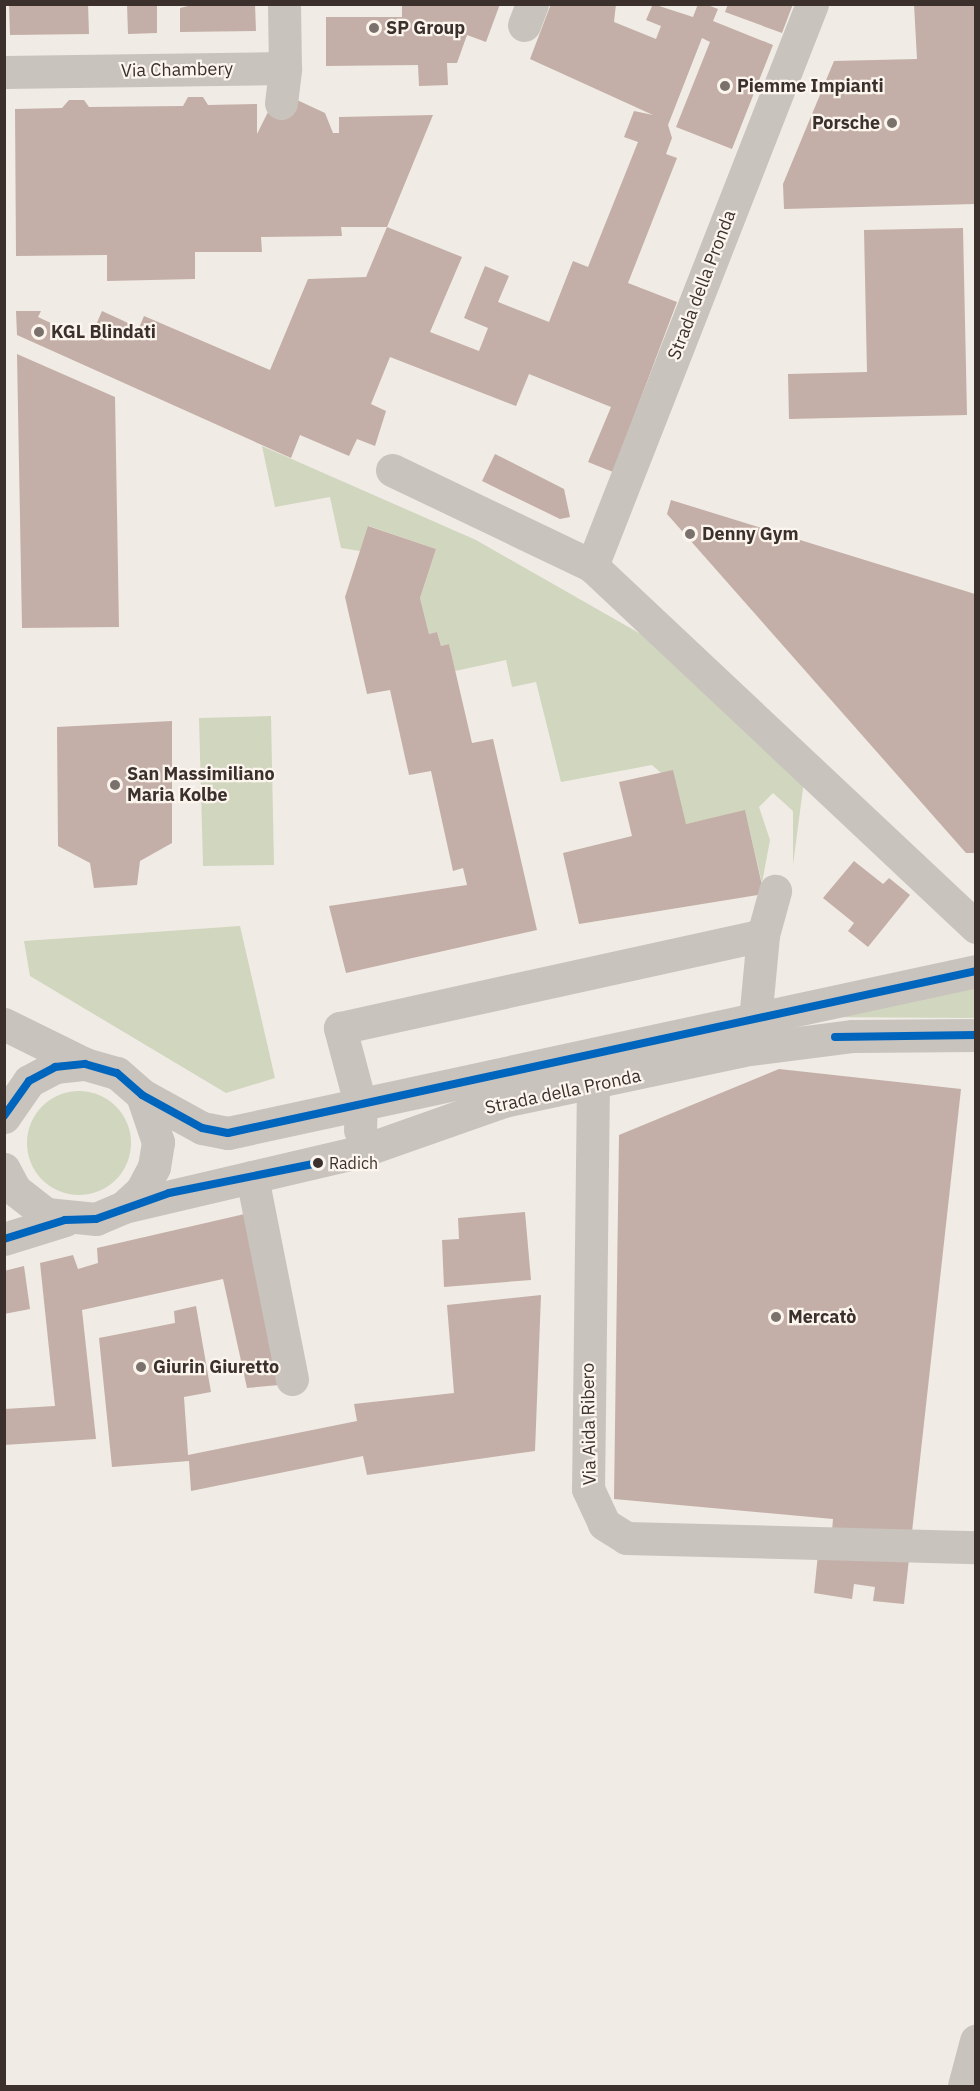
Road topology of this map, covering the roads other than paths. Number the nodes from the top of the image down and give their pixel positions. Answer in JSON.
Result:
{"nodes":[{"id":1,"x":284,"y":4,"type":"edge"},
{"id":2,"x":812,"y":4,"type":"edge"},
{"id":3,"x":285,"y":68,"type":"junction"},
{"id":4,"x":4,"y":72,"type":"edge"},
{"id":5,"x":281,"y":103,"type":"dead end"},
{"id":6,"x":392,"y":470,"type":"dead end"},
{"id":7,"x":592,"y":566,"type":"junction"},
{"id":8,"x":775,"y":891,"type":"dead end"},
{"id":9,"x":975,"y":927,"type":"edge"},
{"id":10,"x":763,"y":936,"type":"junction"},
{"id":11,"x":975,"y":971,"type":"edge"},
{"id":12,"x":755,"y":1020,"type":"junction"},
{"id":13,"x":4,"y":1024,"type":"edge"},
{"id":14,"x":975,"y":1035,"type":"edge"},
{"id":15,"x":86,"y":1064,"type":"junction"},
{"id":16,"x":592,"y":1083,"type":"junction"},
{"id":17,"x":142,"y":1095,"type":"junction"},
{"id":18,"x":6,"y":1099,"type":"edge"},
{"id":19,"x":361,"y":1107,"type":"junction"},
{"id":20,"x":360,"y":1152,"type":"junction"},
{"id":21,"x":5,"y":1171,"type":"edge"},
{"id":22,"x":252,"y":1177,"type":"junction"},
{"id":23,"x":124,"y":1207,"type":"junction"},
{"id":24,"x":65,"y":1220,"type":"junction"},
{"id":25,"x":4,"y":1239,"type":"edge"},
{"id":26,"x":292,"y":1379,"type":"dead end"},
{"id":27,"x":975,"y":1547,"type":"edge"},
{"id":28,"x":975,"y":2041,"type":"edge"},
{"id":29,"x":964,"y":2086,"type":"edge"}],
"edges":[{"from":1,"to":3,"type":"street"},
{"from":2,"to":7,"type":"street","name":"Strada della Pronda"},
{"from":3,"to":4,"type":"street","name":"Via Chambery"},
{"from":3,"to":5,"type":"street"},
{"from":6,"to":7,"type":"street"},
{"from":7,"to":9,"type":"street"},
{"from":8,"to":10,"type":"street"},
{"from":10,"to":12,"type":"street"},
{"from":10,"to":19,"type":"street"},
{"from":11,"to":12,"type":"street","name":"Strada della Pronda"},
{"from":12,"to":19,"type":"street","name":"Strada della Pronda"},
{"from":13,"to":15,"type":"street"},
{"from":14,"to":16,"type":"street","name":"Strada della Pronda"},
{"from":15,"to":17,"type":"street","name":"Strada della Pronda"},
{"from":15,"to":18,"type":"street"},
{"from":16,"to":20,"type":"street","name":"Strada della Pronda"},
{"from":16,"to":27,"type":"street","name":"Via Aida Ribero"},
{"from":17,"to":19,"type":"street","name":"Strada della Pronda"},
{"from":17,"to":23,"type":"street"},
{"from":19,"to":20,"type":"street"},
{"from":20,"to":22,"type":"street","name":"Strada della Pronda"},
{"from":21,"to":24,"type":"street"},
{"from":22,"to":23,"type":"street","name":"Strada della Pronda"},
{"from":22,"to":26,"type":"street"},
{"from":23,"to":24,"type":"street","name":"Strada della Pronda"},
{"from":24,"to":25,"type":"street"},
{"from":28,"to":29,"type":"street"}]}
